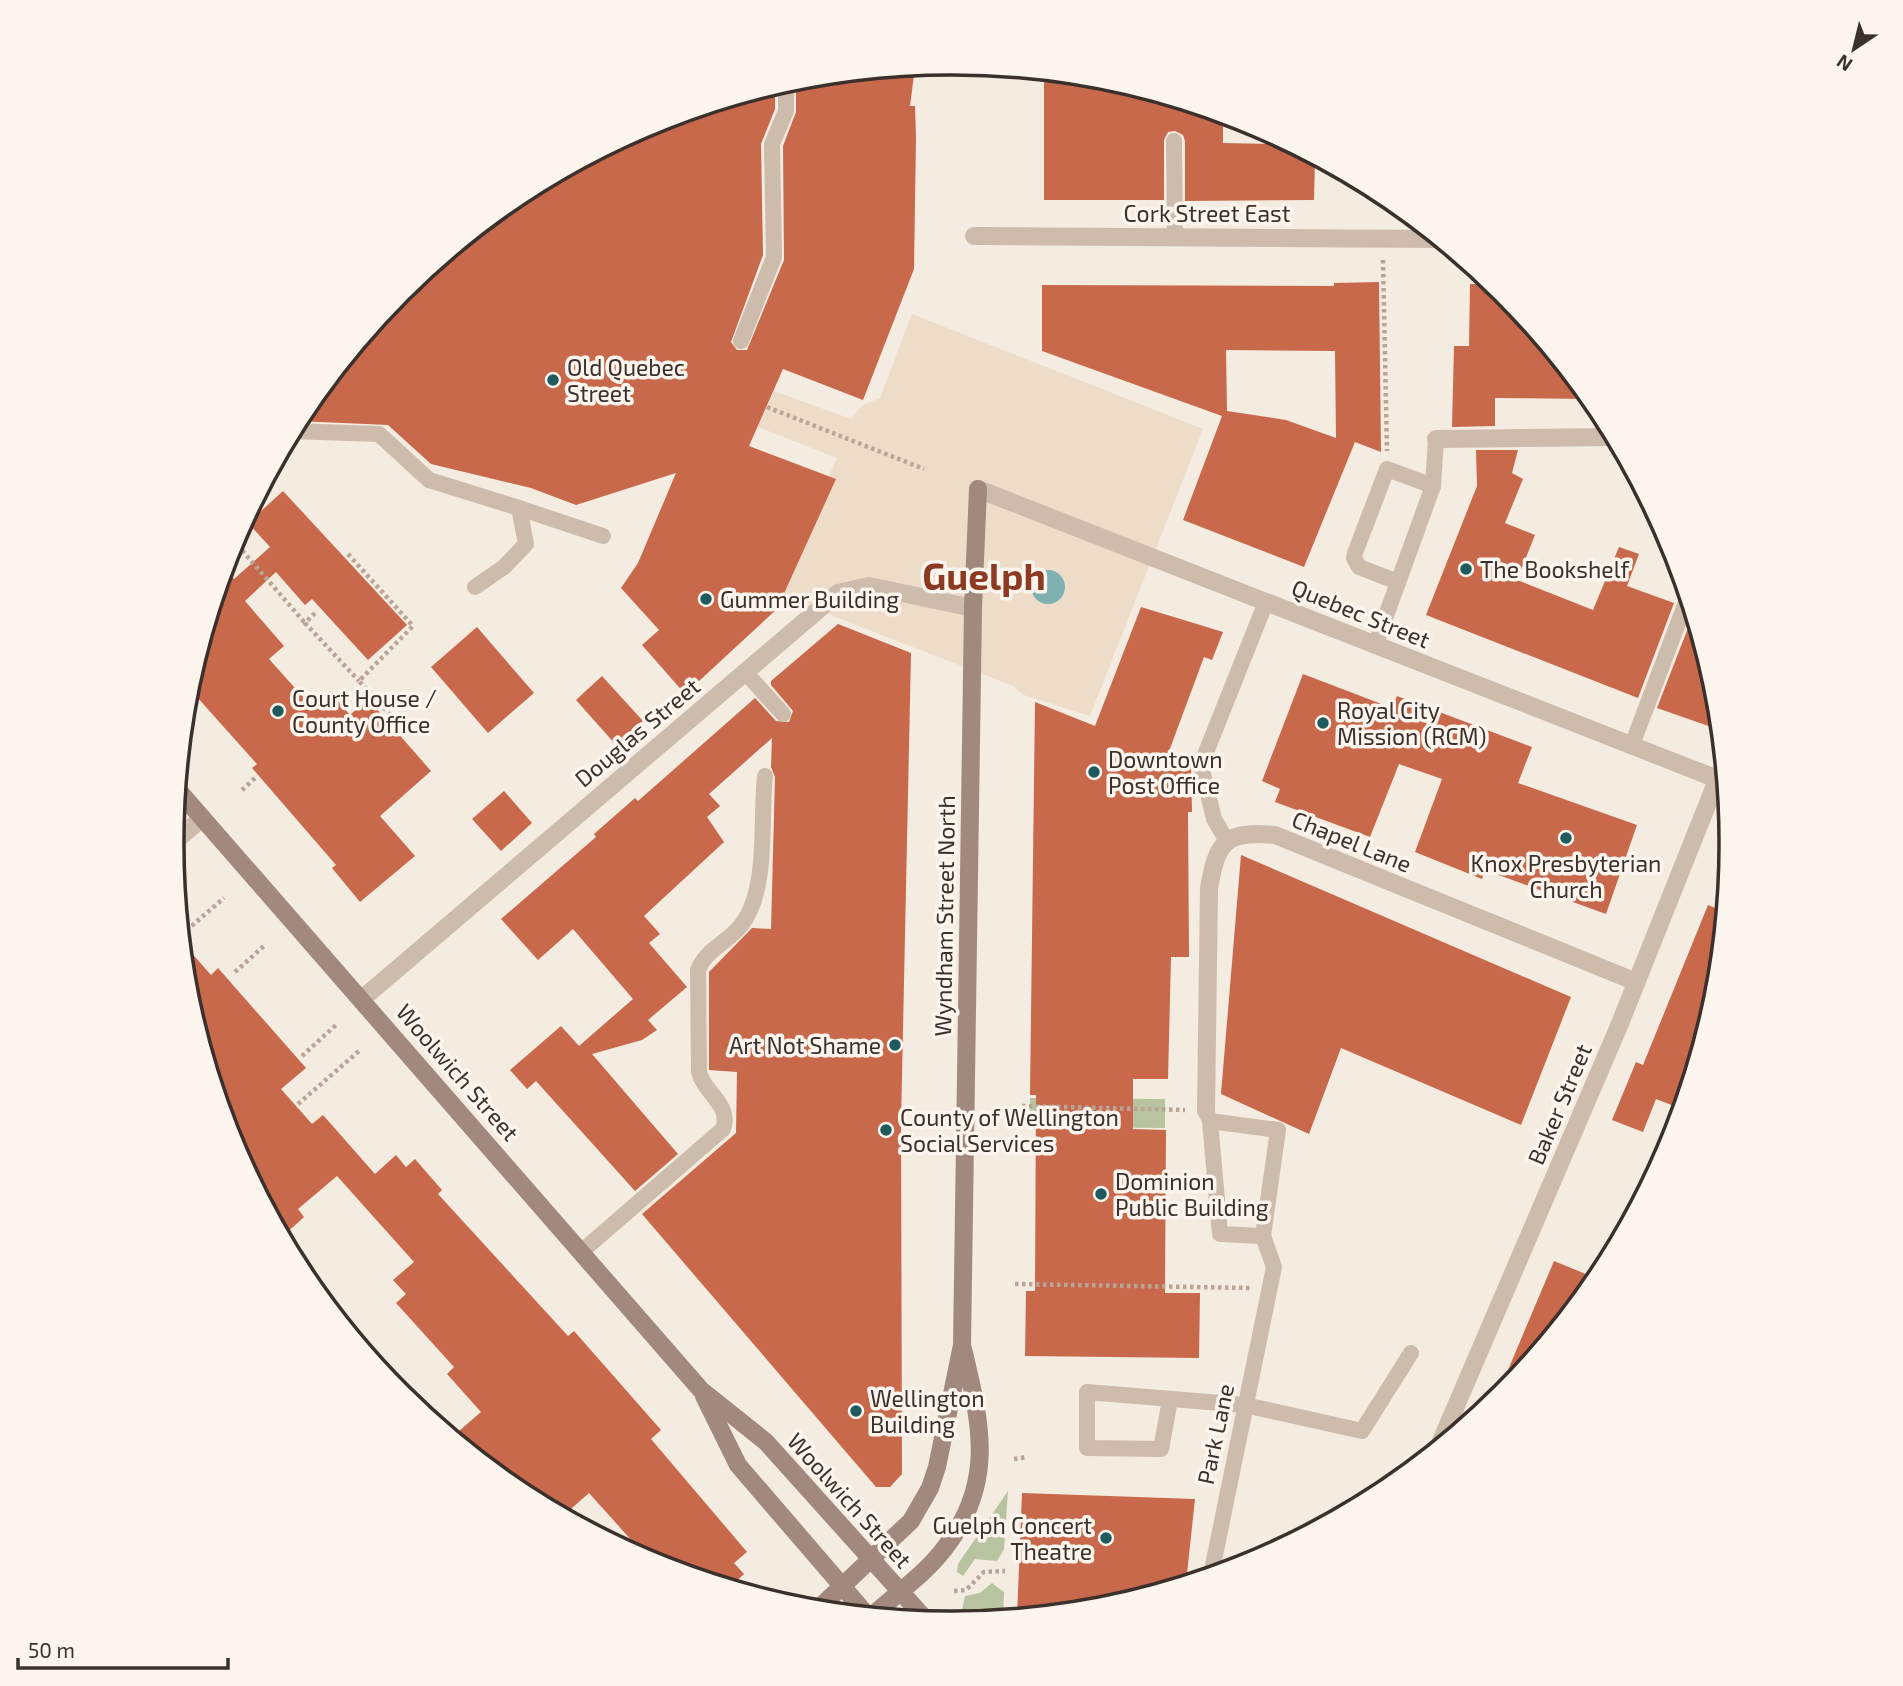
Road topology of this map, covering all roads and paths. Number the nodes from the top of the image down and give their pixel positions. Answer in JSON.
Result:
{"nodes":[{"id":1,"x":786,"y":94,"type":"edge"},
{"id":2,"x":1174,"y":141,"type":"dead end"},
{"id":3,"x":974,"y":236,"type":"dead end"},
{"id":4,"x":1175,"y":237,"type":"junction"},
{"id":5,"x":1382,"y":239,"type":"junction"},
{"id":6,"x":1425,"y":239,"type":"edge"},
{"id":7,"x":741,"y":341,"type":"dead end"},
{"id":8,"x":767,"y":407,"type":"dead end"},
{"id":9,"x":303,"y":432,"type":"edge"},
{"id":10,"x":1603,"y":437,"type":"edge"},
{"id":11,"x":1436,"y":439,"type":"joint"},
{"id":12,"x":924,"y":469,"type":"dead end"},
{"id":13,"x":1387,"y":469,"type":"junction"},
{"id":14,"x":1433,"y":486,"type":"junction"},
{"id":15,"x":978,"y":489,"type":"joint"},
{"id":16,"x":519,"y":508,"type":"junction"},
{"id":17,"x":603,"y":536,"type":"dead end"},
{"id":18,"x":242,"y":550,"type":"edge"},
{"id":19,"x":348,"y":554,"type":"dead end"},
{"id":20,"x":1398,"y":582,"type":"junction"},
{"id":21,"x":475,"y":587,"type":"dead end"},
{"id":22,"x":1266,"y":602,"type":"junction"},
{"id":23,"x":973,"y":608,"type":"junction"},
{"id":24,"x":1683,"y":610,"type":"edge"},
{"id":25,"x":315,"y":613,"type":"dead end"},
{"id":26,"x":305,"y":623,"type":"junction"},
{"id":27,"x":1375,"y":646,"type":"junction"},
{"id":28,"x":745,"y":672,"type":"junction"},
{"id":29,"x":359,"y":681,"type":"junction"},
{"id":30,"x":783,"y":714,"type":"dead end"},
{"id":31,"x":392,"y":727,"type":"dead end"},
{"id":32,"x":1632,"y":745,"type":"junction"},
{"id":33,"x":765,"y":776,"type":"dead end"},
{"id":34,"x":256,"y":777,"type":"dead end"},
{"id":35,"x":1716,"y":778,"type":"edge"},
{"id":36,"x":242,"y":790,"type":"dead end"},
{"id":37,"x":1718,"y":790,"type":"edge"},
{"id":38,"x":185,"y":798,"type":"edge"},
{"id":39,"x":202,"y":818,"type":"junction"},
{"id":40,"x":184,"y":833,"type":"edge"},
{"id":41,"x":1227,"y":841,"type":"junction"},
{"id":42,"x":224,"y":898,"type":"dead end"},
{"id":43,"x":189,"y":929,"type":"edge"},
{"id":44,"x":265,"y":944,"type":"dead end"},
{"id":45,"x":235,"y":972,"type":"dead end"},
{"id":46,"x":1634,"y":981,"type":"junction"},
{"id":47,"x":362,"y":999,"type":"junction"},
{"id":48,"x":336,"y":1025,"type":"dead end"},
{"id":49,"x":359,"y":1051,"type":"dead end"},
{"id":50,"x":302,"y":1056,"type":"dead end"},
{"id":51,"x":298,"y":1104,"type":"dead end"},
{"id":52,"x":1021,"y":1105,"type":"dead end"},
{"id":53,"x":1208,"y":1116,"type":"junction"},
{"id":54,"x":1263,"y":1236,"type":"junction"},
{"id":55,"x":581,"y":1252,"type":"junction"},
{"id":56,"x":1014,"y":1284,"type":"dead end"},
{"id":57,"x":1269,"y":1295,"type":"junction"},
{"id":58,"x":962,"y":1345,"type":"junction"},
{"id":59,"x":1410,"y":1353,"type":"dead end"},
{"id":60,"x":701,"y":1390,"type":"junction"},
{"id":61,"x":1170,"y":1400,"type":"junction"},
{"id":62,"x":1245,"y":1405,"type":"junction"},
{"id":63,"x":1446,"y":1430,"type":"edge"},
{"id":64,"x":1027,"y":1457,"type":"dead end"},
{"id":65,"x":1014,"y":1458,"type":"dead end"},
{"id":66,"x":871,"y":1559,"type":"junction"},
{"id":67,"x":1213,"y":1564,"type":"edge"},
{"id":68,"x":1005,"y":1571,"type":"dead end"},
{"id":69,"x":841,"y":1586,"type":"junction"},
{"id":70,"x":899,"y":1591,"type":"junction"},
{"id":71,"x":954,"y":1591,"type":"dead end"},
{"id":72,"x":827,"y":1600,"type":"edge"},
{"id":73,"x":858,"y":1605,"type":"edge"},
{"id":74,"x":882,"y":1607,"type":"edge"},
{"id":75,"x":916,"y":1610,"type":"edge"}],
"edges":[{"from":1,"to":7,"type":"lane"},
{"from":2,"to":4,"type":"lane"},
{"from":3,"to":4,"type":"street","name":"Cork Street East"},
{"from":4,"to":5,"type":"street","name":"Cork Street East"},
{"from":5,"to":6,"type":"street","name":"Cork Street East"},
{"from":5,"to":13,"type":"path"},
{"from":8,"to":12,"type":"path"},
{"from":9,"to":16,"type":"lane"},
{"from":10,"to":11,"type":"street"},
{"from":11,"to":14,"type":"lane"},
{"from":13,"to":14,"type":"lane"},
{"from":13,"to":20,"type":"lane"},
{"from":14,"to":20,"type":"lane"},
{"from":15,"to":22,"type":"street","name":"Quebec Street"},
{"from":15,"to":23,"type":"main road","name":"Wyndham Street North"},
{"from":16,"to":17,"type":"lane"},
{"from":16,"to":21,"type":"lane"},
{"from":18,"to":26,"type":"path"},
{"from":19,"to":29,"type":"path"},
{"from":20,"to":27,"type":"lane"},
{"from":22,"to":27,"type":"street","name":"Quebec Street"},
{"from":22,"to":41,"type":"lane"},
{"from":23,"to":28,"type":"street","name":"Douglas Street"},
{"from":23,"to":58,"type":"main road","name":"Wyndham Street North"},
{"from":24,"to":32,"type":"lane"},
{"from":25,"to":26,"type":"path"},
{"from":26,"to":29,"type":"path"},
{"from":27,"to":32,"type":"street","name":"Quebec Street"},
{"from":28,"to":30,"type":"lane"},
{"from":28,"to":47,"type":"street","name":"Douglas Street"},
{"from":29,"to":31,"type":"path"},
{"from":32,"to":35,"type":"street","name":"Quebec Street"},
{"from":33,"to":55,"type":"lane"},
{"from":34,"to":36,"type":"path"},
{"from":37,"to":46,"type":"street","name":"Baker Street"},
{"from":38,"to":39,"type":"main road","name":"Woolwich Street"},
{"from":39,"to":40,"type":"street"},
{"from":39,"to":47,"type":"main road","name":"Woolwich Street"},
{"from":41,"to":46,"type":"street","name":"Chapel Lane"},
{"from":41,"to":53,"type":"street"},
{"from":42,"to":43,"type":"path"},
{"from":44,"to":45,"type":"path"},
{"from":46,"to":63,"type":"street","name":"Baker Street"},
{"from":47,"to":55,"type":"main road","name":"Woolwich Street"},
{"from":48,"to":50,"type":"path"},
{"from":49,"to":51,"type":"path"},
{"from":52,"to":53,"type":"path"},
{"from":53,"to":54,"type":"lane"},
{"from":53,"to":54,"type":"lane"},
{"from":54,"to":57,"type":"lane","name":"Park Lane"},
{"from":55,"to":60,"type":"main road","name":"Woolwich Street"},
{"from":56,"to":57,"type":"path"},
{"from":57,"to":62,"type":"lane","name":"Park Lane"},
{"from":58,"to":66,"type":"main road","name":"Wyndham Street North"},
{"from":58,"to":70,"type":"main road","name":"Wyndham Street North"},
{"from":59,"to":62,"type":"lane"},
{"from":60,"to":66,"type":"main road","name":"Woolwich Street"},
{"from":60,"to":69,"type":"main road","name":"Woolwich Street"},
{"from":61,"to":61,"type":"lane"},
{"from":61,"to":62,"type":"lane"},
{"from":62,"to":67,"type":"lane","name":"Park Lane"},
{"from":64,"to":65,"type":"path"},
{"from":66,"to":69,"type":"main road","name":"Wyndham Street North"},
{"from":66,"to":70,"type":"main road","name":"Woolwich Street"},
{"from":68,"to":71,"type":"path"},
{"from":69,"to":72,"type":"main road","name":"Wyndham Street North"},
{"from":69,"to":73,"type":"main road","name":"Woolwich Street"},
{"from":70,"to":74,"type":"main road","name":"Wyndham Street North"},
{"from":70,"to":75,"type":"main road","name":"Woolwich Street"}]}
